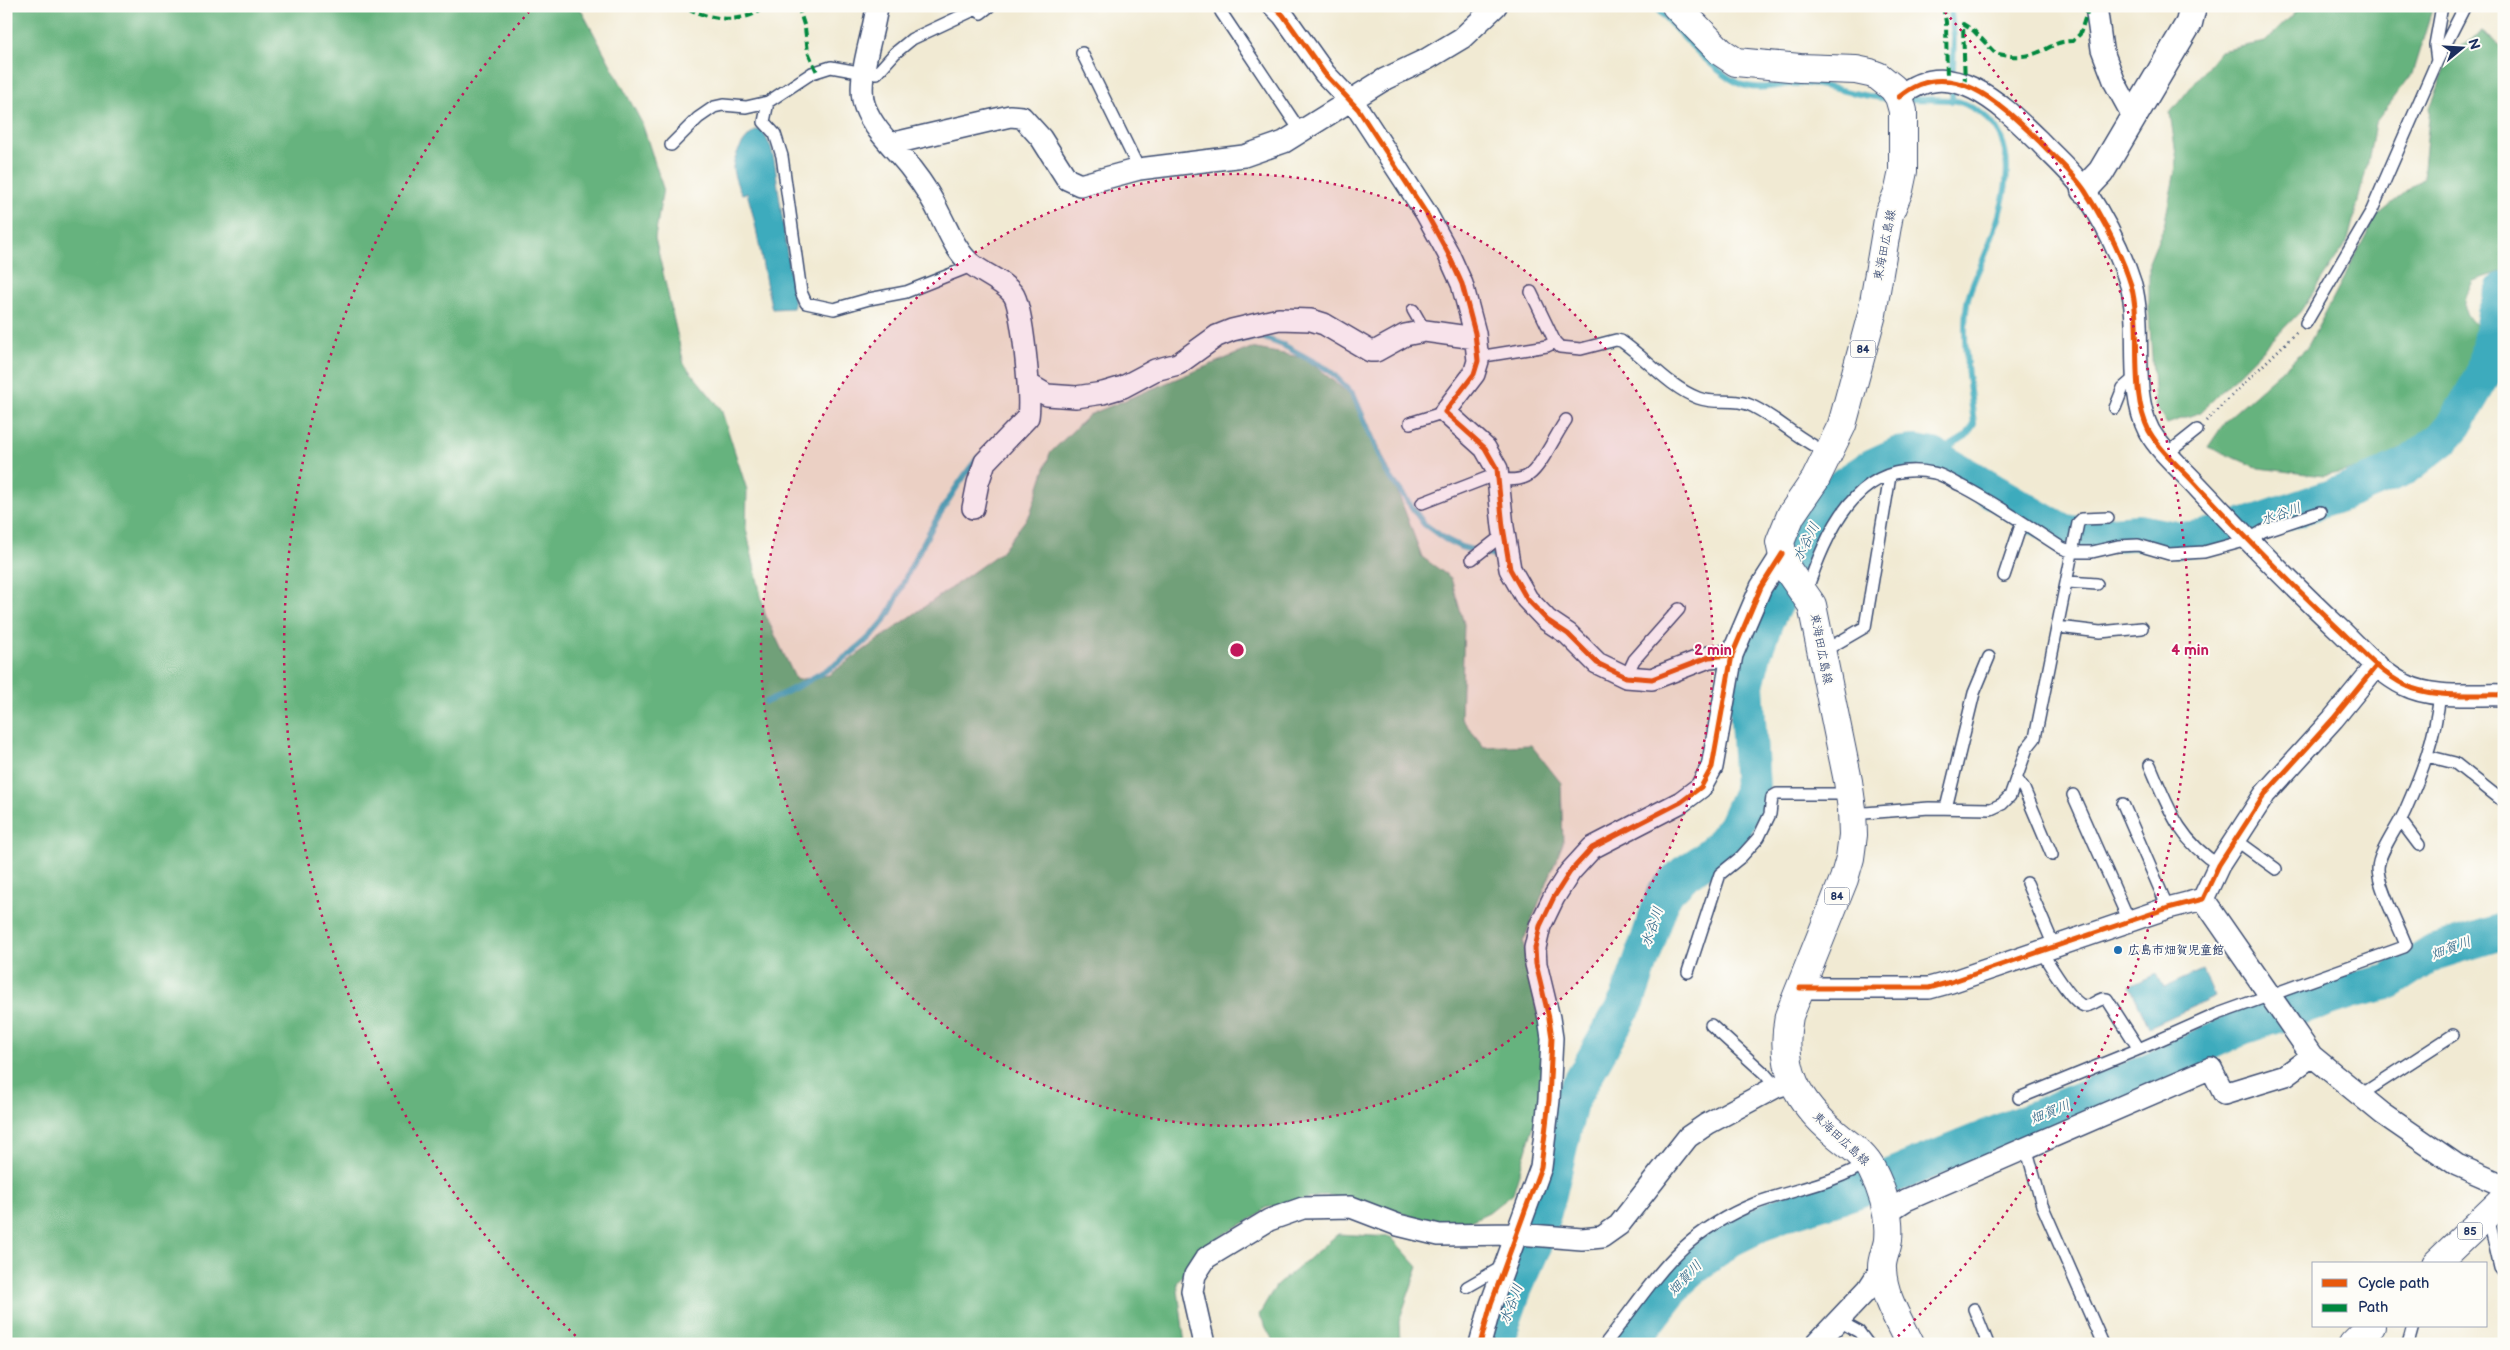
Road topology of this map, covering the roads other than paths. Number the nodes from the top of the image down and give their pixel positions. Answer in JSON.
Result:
{"nodes":[{"id":1,"x":876,"y":6,"type":"edge"},
{"id":2,"x":990,"y":6,"type":"edge"},
{"id":3,"x":1274,"y":6,"type":"edge"},
{"id":4,"x":1496,"y":6,"type":"edge"},
{"id":5,"x":1676,"y":6,"type":"edge"},
{"id":6,"x":2096,"y":6,"type":"edge"},
{"id":7,"x":2193,"y":6,"type":"edge"},
{"id":8,"x":2442,"y":6,"type":"edge"},
{"id":9,"x":2465,"y":6,"type":"edge"},
{"id":10,"x":1221,"y":12,"type":"dead end"},
{"id":11,"x":1082,"y":53,"type":"dead end"},
{"id":12,"x":2437,"y":61,"type":"junction"},
{"id":13,"x":864,"y":73,"type":"junction"},
{"id":14,"x":1350,"y":100,"type":"junction"},
{"id":15,"x":768,"y":102,"type":"junction"},
{"id":16,"x":1901,"y":107,"type":"junction"},
{"id":17,"x":2133,"y":116,"type":"junction"},
{"id":18,"x":1301,"y":132,"type":"junction"},
{"id":19,"x":890,"y":144,"type":"junction"},
{"id":20,"x":671,"y":145,"type":"dead end"},
{"id":21,"x":1139,"y":169,"type":"junction"},
{"id":22,"x":2084,"y":190,"type":"junction"},
{"id":23,"x":974,"y":265,"type":"junction"},
{"id":24,"x":1531,"y":292,"type":"dead end"},
{"id":25,"x":1413,"y":310,"type":"dead end"},
{"id":26,"x":2306,"y":323,"type":"road end"},
{"id":27,"x":1425,"y":331,"type":"junction"},
{"id":28,"x":1555,"y":342,"type":"junction"},
{"id":29,"x":1476,"y":347,"type":"junction"},
{"id":30,"x":2138,"y":375,"type":"junction"},
{"id":31,"x":1030,"y":385,"type":"junction"},
{"id":32,"x":2115,"y":408,"type":"dead end"},
{"id":33,"x":1445,"y":412,"type":"junction"},
{"id":34,"x":1566,"y":420,"type":"dead end"},
{"id":35,"x":1410,"y":423,"type":"dead end"},
{"id":36,"x":2197,"y":430,"type":"road end"},
{"id":37,"x":1829,"y":454,"type":"junction"},
{"id":38,"x":2168,"y":454,"type":"junction"},
{"id":39,"x":1890,"y":476,"type":"junction"},
{"id":40,"x":1497,"y":477,"type":"junction"},
{"id":41,"x":1422,"y":503,"type":"dead end"},
{"id":42,"x":973,"y":508,"type":"dead end"},
{"id":43,"x":2320,"y":512,"type":"dead end"},
{"id":44,"x":2108,"y":518,"type":"dead end"},
{"id":45,"x":2022,"y":522,"type":"junction"},
{"id":46,"x":1504,"y":534,"type":"junction"},
{"id":47,"x":2246,"y":538,"type":"junction"},
{"id":48,"x":2073,"y":552,"type":"junction"},
{"id":49,"x":1472,"y":559,"type":"dead end"},
{"id":50,"x":1784,"y":560,"type":"junction"},
{"id":51,"x":2004,"y":576,"type":"dead end"},
{"id":52,"x":2068,"y":582,"type":"junction"},
{"id":53,"x":2097,"y":584,"type":"dead end"},
{"id":54,"x":1804,"y":592,"type":"junction"},
{"id":55,"x":1679,"y":609,"type":"dead end"},
{"id":56,"x":2059,"y":626,"type":"junction"},
{"id":57,"x":2142,"y":628,"type":"dead end"},
{"id":58,"x":1822,"y":652,"type":"junction"},
{"id":59,"x":1732,"y":654,"type":"junction"},
{"id":60,"x":1988,"y":656,"type":"dead end"},
{"id":61,"x":2377,"y":665,"type":"junction"},
{"id":62,"x":1626,"y":677,"type":"junction"},
{"id":63,"x":2440,"y":694,"type":"junction"},
{"id":64,"x":2504,"y":695,"type":"edge"},
{"id":65,"x":2427,"y":756,"type":"junction"},
{"id":66,"x":2150,"y":765,"type":"dead end"},
{"id":67,"x":2016,"y":778,"type":"junction"},
{"id":68,"x":2073,"y":795,"type":"dead end"},
{"id":69,"x":2504,"y":802,"type":"edge"},
{"id":70,"x":1851,"y":804,"type":"junction"},
{"id":71,"x":2122,"y":804,"type":"dead end"},
{"id":72,"x":1946,"y":808,"type":"junction"},
{"id":73,"x":2401,"y":821,"type":"junction"},
{"id":74,"x":2236,"y":840,"type":"junction"},
{"id":75,"x":2419,"y":845,"type":"dead end"},
{"id":76,"x":2052,"y":855,"type":"dead end"},
{"id":77,"x":2219,"y":865,"type":"junction"},
{"id":78,"x":2276,"y":869,"type":"dead end"},
{"id":79,"x":2027,"y":883,"type":"dead end"},
{"id":80,"x":2203,"y":900,"type":"junction"},
{"id":81,"x":2168,"y":908,"type":"junction"},
{"id":82,"x":2129,"y":921,"type":"junction"},
{"id":83,"x":2047,"y":949,"type":"junction"},
{"id":84,"x":1688,"y":972,"type":"dead end"},
{"id":85,"x":1800,"y":988,"type":"junction"},
{"id":86,"x":2271,"y":997,"type":"junction"},
{"id":87,"x":1711,"y":1025,"type":"dead end"},
{"id":88,"x":2453,"y":1035,"type":"dead end"},
{"id":89,"x":2139,"y":1048,"type":"junction"},
{"id":90,"x":2312,"y":1056,"type":"junction"},
{"id":91,"x":1784,"y":1084,"type":"junction"},
{"id":92,"x":2359,"y":1096,"type":"junction"},
{"id":93,"x":2019,"y":1098,"type":"dead end"},
{"id":94,"x":2026,"y":1147,"type":"junction"},
{"id":95,"x":1869,"y":1165,"type":"junction"},
{"id":96,"x":2504,"y":1188,"type":"edge"},
{"id":97,"x":2496,"y":1207,"type":"edge"},
{"id":98,"x":1886,"y":1210,"type":"junction"},
{"id":99,"x":1523,"y":1234,"type":"junction"},
{"id":100,"x":2438,"y":1262,"type":"edge"},
{"id":101,"x":1506,"y":1264,"type":"junction"},
{"id":102,"x":1882,"y":1269,"type":"junction"},
{"id":103,"x":2504,"y":1273,"type":"edge"},
{"id":104,"x":1467,"y":1287,"type":"dead end"},
{"id":105,"x":1974,"y":1309,"type":"dead end"},
{"id":106,"x":1837,"y":1320,"type":"junction"},
{"id":107,"x":2369,"y":1328,"type":"edge"},
{"id":108,"x":2412,"y":1328,"type":"edge"},
{"id":109,"x":1204,"y":1344,"type":"edge"},
{"id":110,"x":1480,"y":1344,"type":"edge"},
{"id":111,"x":1605,"y":1344,"type":"edge"},
{"id":112,"x":1816,"y":1344,"type":"edge"},
{"id":113,"x":1868,"y":1344,"type":"edge"},
{"id":114,"x":1910,"y":1344,"type":"edge"},
{"id":115,"x":1988,"y":1344,"type":"edge"},
{"id":116,"x":2103,"y":1344,"type":"edge"},
{"id":117,"x":2353,"y":1344,"type":"edge"},
{"id":118,"x":2408,"y":1344,"type":"edge"}],
"edges":[{"from":1,"to":13,"type":"street"},
{"from":2,"to":13,"type":"lane"},
{"from":3,"to":14,"type":"street"},
{"from":4,"to":14,"type":"street"},
{"from":5,"to":16,"type":"main road"},
{"from":6,"to":17,"type":"street"},
{"from":7,"to":17,"type":"street"},
{"from":8,"to":12,"type":"lane"},
{"from":9,"to":12,"type":"lane"},
{"from":10,"to":18,"type":"lane"},
{"from":11,"to":21,"type":"lane"},
{"from":12,"to":26,"type":"lane"},
{"from":13,"to":15,"type":"lane"},
{"from":13,"to":19,"type":"street"},
{"from":14,"to":18,"type":"street"},
{"from":14,"to":29,"type":"street"},
{"from":15,"to":20,"type":"lane"},
{"from":15,"to":23,"type":"lane"},
{"from":16,"to":22,"type":"street"},
{"from":16,"to":37,"type":"main road","name":"東海田広島線","number":"84"},
{"from":17,"to":22,"type":"street"},
{"from":18,"to":21,"type":"street"},
{"from":19,"to":21,"type":"street"},
{"from":19,"to":23,"type":"street"},
{"from":22,"to":30,"type":"street"},
{"from":23,"to":31,"type":"street"},
{"from":24,"to":28,"type":"lane"},
{"from":25,"to":27,"type":"lane"},
{"from":27,"to":29,"type":"street"},
{"from":27,"to":31,"type":"street"},
{"from":28,"to":29,"type":"lane"},
{"from":28,"to":37,"type":"lane"},
{"from":29,"to":33,"type":"street"},
{"from":30,"to":32,"type":"lane"},
{"from":30,"to":38,"type":"street"},
{"from":31,"to":42,"type":"street"},
{"from":33,"to":35,"type":"lane"},
{"from":33,"to":40,"type":"street"},
{"from":34,"to":40,"type":"lane"},
{"from":36,"to":38,"type":"lane"},
{"from":37,"to":50,"type":"main road","name":"東海田広島線","number":"84"},
{"from":38,"to":47,"type":"street"},
{"from":39,"to":45,"type":"lane"},
{"from":39,"to":54,"type":"lane"},
{"from":39,"to":58,"type":"lane"},
{"from":40,"to":41,"type":"lane"},
{"from":40,"to":46,"type":"street"},
{"from":43,"to":47,"type":"lane"},
{"from":44,"to":48,"type":"lane"},
{"from":45,"to":48,"type":"lane"},
{"from":45,"to":51,"type":"lane"},
{"from":46,"to":49,"type":"lane"},
{"from":46,"to":62,"type":"street"},
{"from":47,"to":48,"type":"lane"},
{"from":47,"to":61,"type":"street"},
{"from":48,"to":52,"type":"lane"},
{"from":50,"to":54,"type":"main road","name":"東海田広島線","number":"84"},
{"from":50,"to":59,"type":"street"},
{"from":52,"to":53,"type":"lane"},
{"from":52,"to":56,"type":"lane"},
{"from":54,"to":58,"type":"main road","name":"東海田広島線","number":"84"},
{"from":55,"to":62,"type":"lane"},
{"from":56,"to":57,"type":"lane"},
{"from":56,"to":67,"type":"lane"},
{"from":58,"to":70,"type":"main road","name":"東海田広島線","number":"84"},
{"from":59,"to":62,"type":"street"},
{"from":59,"to":99,"type":"street"},
{"from":60,"to":72,"type":"lane"},
{"from":61,"to":63,"type":"street"},
{"from":61,"to":74,"type":"street"},
{"from":63,"to":64,"type":"street"},
{"from":63,"to":65,"type":"lane"},
{"from":65,"to":69,"type":"lane"},
{"from":65,"to":73,"type":"lane"},
{"from":66,"to":77,"type":"lane"},
{"from":67,"to":72,"type":"lane"},
{"from":67,"to":76,"type":"lane"},
{"from":68,"to":82,"type":"lane"},
{"from":70,"to":72,"type":"lane"},
{"from":70,"to":84,"type":"lane"},
{"from":70,"to":85,"type":"main road","name":"東海田広島線","number":"84"},
{"from":71,"to":81,"type":"lane"},
{"from":73,"to":75,"type":"lane"},
{"from":73,"to":86,"type":"lane"},
{"from":74,"to":77,"type":"street"},
{"from":74,"to":78,"type":"lane"},
{"from":77,"to":80,"type":"street"},
{"from":79,"to":83,"type":"lane"},
{"from":80,"to":81,"type":"street"},
{"from":80,"to":86,"type":"street"},
{"from":81,"to":82,"type":"street"},
{"from":82,"to":83,"type":"street"},
{"from":83,"to":85,"type":"street"},
{"from":83,"to":89,"type":"lane"},
{"from":85,"to":91,"type":"main road","name":"東海田広島線","number":"84"},
{"from":86,"to":89,"type":"lane"},
{"from":86,"to":90,"type":"street"},
{"from":87,"to":91,"type":"lane"},
{"from":88,"to":92,"type":"lane"},
{"from":89,"to":93,"type":"lane"},
{"from":90,"to":92,"type":"street"},
{"from":90,"to":94,"type":"street"},
{"from":91,"to":95,"type":"main road","name":"東海田広島線","number":"84"},
{"from":91,"to":99,"type":"street"},
{"from":92,"to":96,"type":"street"},
{"from":94,"to":98,"type":"street"},
{"from":94,"to":116,"type":"lane"},
{"from":95,"to":98,"type":"main road","name":"東海田広島線","number":"84"},
{"from":95,"to":111,"type":"lane"},
{"from":97,"to":100,"type":"main road","number":"85"},
{"from":97,"to":103,"type":"lane"},
{"from":98,"to":102,"type":"main road","name":"東海田広島線","number":"84"},
{"from":99,"to":101,"type":"street"},
{"from":99,"to":109,"type":"street"},
{"from":101,"to":104,"type":"lane"},
{"from":101,"to":110,"type":"street"},
{"from":102,"to":106,"type":"street"},
{"from":102,"to":114,"type":"main road","name":"東海田広島線","number":"84"},
{"from":105,"to":115,"type":"lane"},
{"from":106,"to":112,"type":"street"},
{"from":106,"to":113,"type":"lane"},
{"from":107,"to":117,"type":"main road"},
{"from":108,"to":118,"type":"lane"}]}
